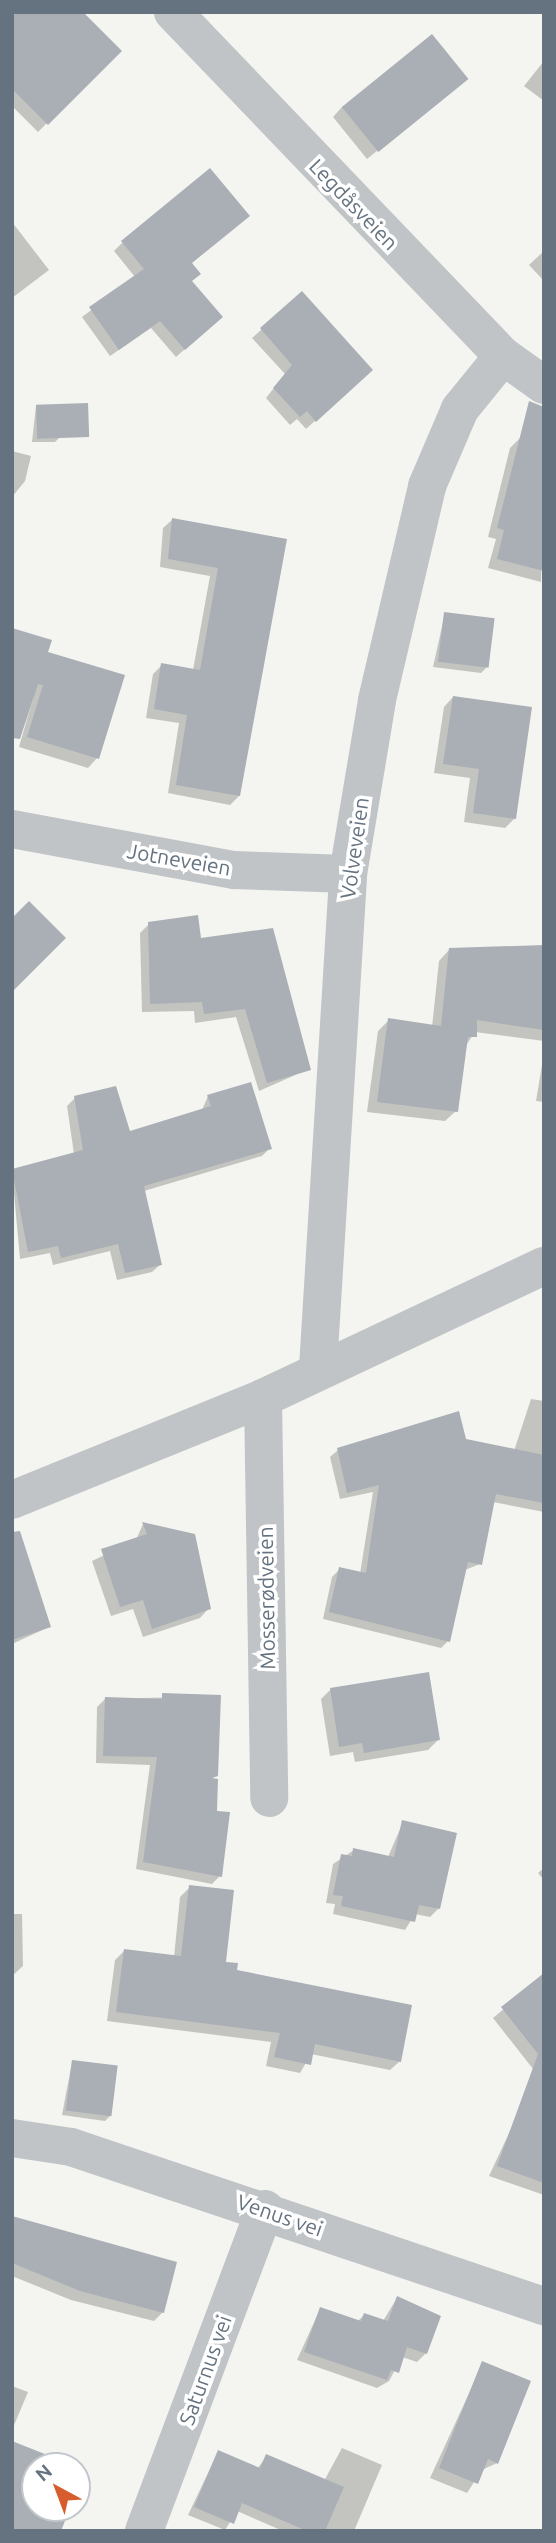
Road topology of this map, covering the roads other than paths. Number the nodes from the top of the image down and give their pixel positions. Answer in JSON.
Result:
{"nodes":[{"id":1,"x":173,"y":12,"type":"edge"},
{"id":2,"x":503,"y":356,"type":"junction"},
{"id":3,"x":544,"y":385,"type":"edge"},
{"id":4,"x":12,"y":829,"type":"edge"},
{"id":5,"x":348,"y":874,"type":"junction"},
{"id":6,"x":544,"y":1266,"type":"edge"},
{"id":7,"x":318,"y":1368,"type":"junction"},
{"id":8,"x":263,"y":1398,"type":"junction"},
{"id":9,"x":12,"y":1500,"type":"edge"},
{"id":10,"x":268,"y":1798,"type":"dead end"},
{"id":11,"x":12,"y":2138,"type":"edge"},
{"id":12,"x":265,"y":2209,"type":"junction"},
{"id":13,"x":544,"y":2306,"type":"edge"},
{"id":14,"x":144,"y":2531,"type":"edge"}],
"edges":[{"from":1,"to":2,"type":"street","name":"Legdåsveien"},
{"from":2,"to":3,"type":"street","name":"Legdåsveien"},
{"from":2,"to":5,"type":"street","name":"Volveveien"},
{"from":4,"to":5,"type":"street","name":"Jotneveien"},
{"from":5,"to":7,"type":"street","name":"Volveveien"},
{"from":6,"to":7,"type":"street"},
{"from":7,"to":8,"type":"street"},
{"from":8,"to":9,"type":"street"},
{"from":8,"to":10,"type":"street","name":"Mosserødveien"},
{"from":11,"to":12,"type":"street","name":"Venus vei"},
{"from":12,"to":13,"type":"street","name":"Venus vei"},
{"from":12,"to":14,"type":"street","name":"Saturnus vei"}]}
